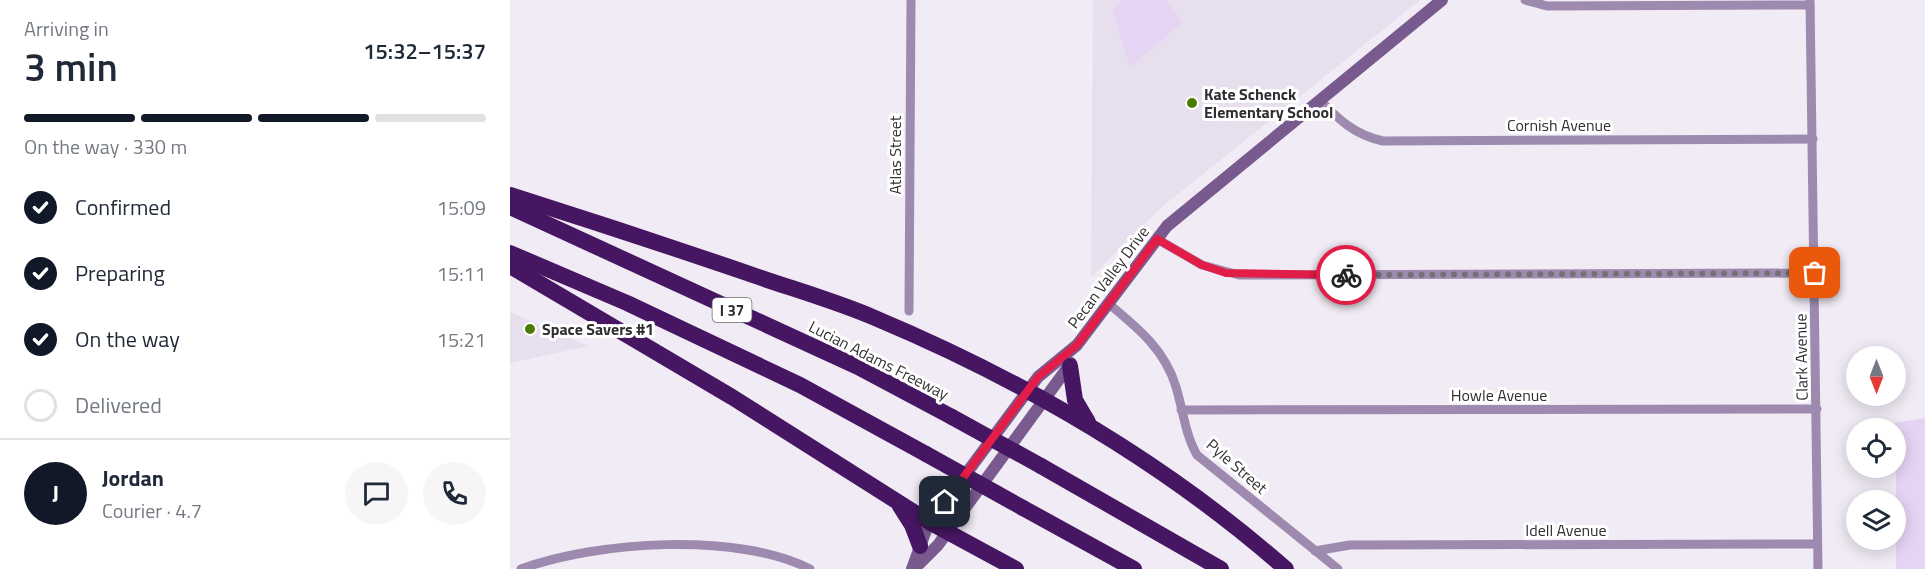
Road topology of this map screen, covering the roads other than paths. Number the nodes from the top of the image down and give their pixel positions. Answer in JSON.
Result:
{"nodes":[{"id":1,"x":911,"y":0,"type":"edge"},
{"id":2,"x":1442,"y":0,"type":"edge"},
{"id":3,"x":1525,"y":0,"type":"edge"},
{"id":4,"x":1810,"y":2,"type":"edge"},
{"id":5,"x":1320,"y":100,"type":"junction"},
{"id":6,"x":1813,"y":140,"type":"junction"},
{"id":7,"x":510,"y":195,"type":"edge"},
{"id":8,"x":510,"y":207,"type":"edge"},
{"id":9,"x":1157,"y":239,"type":"junction"},
{"id":10,"x":510,"y":253,"type":"edge"},
{"id":11,"x":510,"y":266,"type":"edge"},
{"id":12,"x":1815,"y":273,"type":"junction"},
{"id":13,"x":1109,"y":304,"type":"junction"},
{"id":14,"x":909,"y":311,"type":"dead end"},
{"id":15,"x":1077,"y":345,"type":"junction"},
{"id":16,"x":1070,"y":366,"type":"junction"},
{"id":17,"x":1027,"y":392,"type":"junction"},
{"id":18,"x":1044,"y":402,"type":"junction"},
{"id":19,"x":1817,"y":409,"type":"junction"},
{"id":20,"x":1181,"y":411,"type":"junction"},
{"id":21,"x":1090,"y":426,"type":"junction"},
{"id":22,"x":896,"y":501,"type":"junction"},
{"id":23,"x":931,"y":523,"type":"junction"},
{"id":24,"x":948,"y":532,"type":"junction"},
{"id":25,"x":1817,"y":544,"type":"junction"},
{"id":26,"x":920,"y":546,"type":"junction"},
{"id":27,"x":1315,"y":551,"type":"junction"},
{"id":28,"x":522,"y":569,"type":"edge"},
{"id":29,"x":810,"y":569,"type":"edge"},
{"id":30,"x":913,"y":569,"type":"edge"},
{"id":31,"x":1016,"y":569,"type":"edge"},
{"id":32,"x":1134,"y":569,"type":"edge"},
{"id":33,"x":1221,"y":569,"type":"edge"},
{"id":34,"x":1286,"y":569,"type":"edge"},
{"id":35,"x":1338,"y":569,"type":"edge"},
{"id":36,"x":1818,"y":569,"type":"edge"}],
"edges":[{"from":1,"to":14,"type":"street","name":"Atlas Street"},
{"from":2,"to":5,"type":"main road","name":"Pecan Valley Drive"},
{"from":3,"to":4,"type":"street"},
{"from":4,"to":6,"type":"street","name":"Clark Avenue"},
{"from":5,"to":6,"type":"street","name":"Cornish Avenue"},
{"from":5,"to":9,"type":"main road","name":"Pecan Valley Drive"},
{"from":6,"to":12,"type":"street","name":"Clark Avenue"},
{"from":7,"to":17,"type":"highway"},
{"from":8,"to":33,"type":"highway","name":"Lucian Adams Freeway","number":"I 37","bridge":true},
{"from":9,"to":12,"type":"street"},
{"from":9,"to":13,"type":"main road","name":"Pecan Valley Drive"},
{"from":10,"to":32,"type":"highway","number":"I 37","bridge":true},
{"from":11,"to":22,"type":"highway"},
{"from":12,"to":19,"type":"street","name":"Clark Avenue"},
{"from":13,"to":15,"type":"main road","name":"Pecan Valley Drive"},
{"from":13,"to":20,"type":"street","name":"Pyle Street"},
{"from":15,"to":16,"type":"main road","name":"Pecan Valley Drive"},
{"from":15,"to":17,"type":"main road","name":"Pecan Valley Drive"},
{"from":16,"to":18,"type":"main road","name":"Pecan Valley Drive"},
{"from":16,"to":21,"type":"highway"},
{"from":17,"to":18,"type":"highway"},
{"from":17,"to":23,"type":"main road","name":"Pecan Valley Drive"},
{"from":18,"to":21,"type":"highway"},
{"from":18,"to":24,"type":"main road","name":"Pecan Valley Drive"},
{"from":19,"to":20,"type":"street","name":"Howle Avenue"},
{"from":19,"to":25,"type":"street","name":"Clark Avenue"},
{"from":20,"to":27,"type":"street","name":"Pyle Street"},
{"from":21,"to":34,"type":"highway"},
{"from":22,"to":23,"type":"highway"},
{"from":22,"to":26,"type":"highway"},
{"from":23,"to":24,"type":"highway"},
{"from":23,"to":26,"type":"main road","name":"Pecan Valley Drive"},
{"from":24,"to":30,"type":"main road","name":"Pecan Valley Drive"},
{"from":24,"to":31,"type":"highway"},
{"from":25,"to":27,"type":"street","name":"Idell Avenue"},
{"from":25,"to":36,"type":"street","name":"Clark Avenue"},
{"from":26,"to":30,"type":"main road","name":"Pecan Valley Drive"},
{"from":27,"to":35,"type":"street","name":"Pyle Street"},
{"from":28,"to":29,"type":"street"}]}
